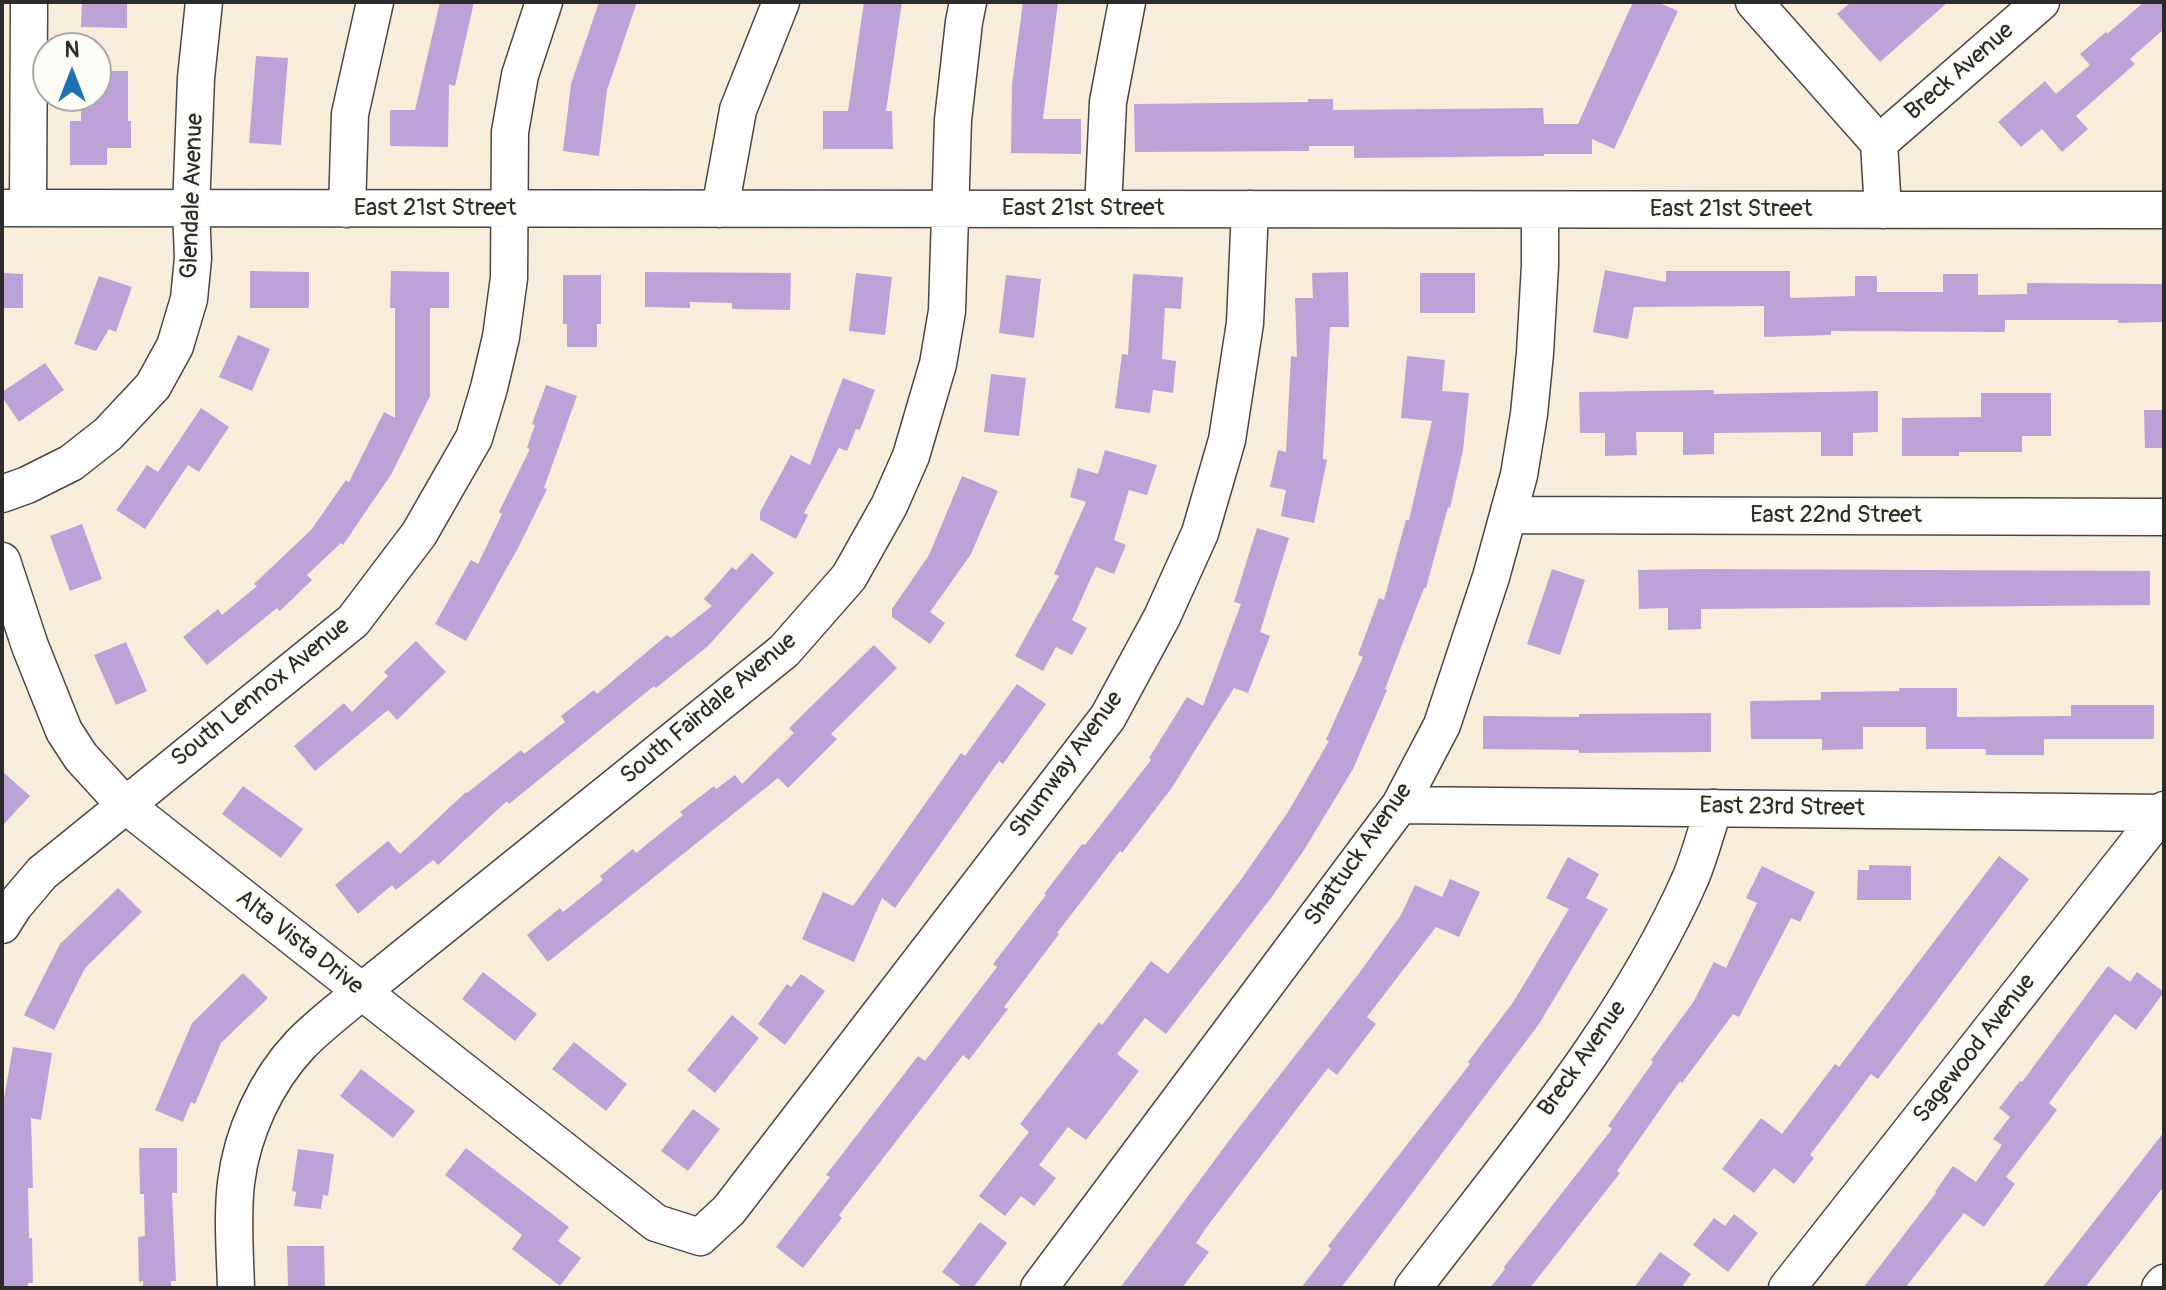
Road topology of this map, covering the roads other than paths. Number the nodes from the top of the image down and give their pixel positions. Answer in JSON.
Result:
{"nodes":[{"id":1,"x":29,"y":2,"type":"edge"},
{"id":2,"x":204,"y":2,"type":"edge"},
{"id":3,"x":375,"y":2,"type":"edge"},
{"id":4,"x":544,"y":2,"type":"edge"},
{"id":5,"x":781,"y":2,"type":"edge"},
{"id":6,"x":968,"y":2,"type":"edge"},
{"id":7,"x":1127,"y":2,"type":"edge"},
{"id":8,"x":1754,"y":2,"type":"edge"},
{"id":9,"x":2041,"y":2,"type":"edge"},
{"id":10,"x":1879,"y":143,"type":"junction"},
{"id":11,"x":15,"y":208,"type":"edge"},
{"id":12,"x":191,"y":209,"type":"junction"},
{"id":13,"x":347,"y":209,"type":"junction"},
{"id":14,"x":510,"y":209,"type":"junction"},
{"id":15,"x":720,"y":209,"type":"junction"},
{"id":16,"x":949,"y":209,"type":"junction"},
{"id":17,"x":1103,"y":209,"type":"junction"},
{"id":18,"x":1250,"y":209,"type":"junction"},
{"id":19,"x":1540,"y":210,"type":"junction"},
{"id":20,"x":1883,"y":210,"type":"junction"},
{"id":21,"x":2164,"y":210,"type":"edge"},
{"id":22,"x":2,"y":494,"type":"edge"},
{"id":23,"x":1509,"y":515,"type":"junction"},
{"id":24,"x":2164,"y":517,"type":"edge"},
{"id":25,"x":2,"y":561,"type":"edge"},
{"id":26,"x":124,"y":804,"type":"junction"},
{"id":27,"x":1400,"y":805,"type":"junction"},
{"id":28,"x":1714,"y":808,"type":"junction"},
{"id":29,"x":2164,"y":811,"type":"edge"},
{"id":30,"x":2,"y":925,"type":"edge"},
{"id":31,"x":361,"y":992,"type":"junction"},
{"id":32,"x":700,"y":1237,"type":"joint"},
{"id":33,"x":2164,"y":1283,"type":"edge"},
{"id":34,"x":236,"y":1288,"type":"edge"},
{"id":35,"x":1039,"y":1288,"type":"edge"},
{"id":36,"x":1413,"y":1288,"type":"edge"},
{"id":37,"x":1787,"y":1288,"type":"edge"},
{"id":38,"x":2160,"y":1288,"type":"edge"}],
"edges":[{"from":1,"to":11,"type":"street"},
{"from":2,"to":12,"type":"street","name":"Glendale Avenue"},
{"from":3,"to":13,"type":"street"},
{"from":4,"to":14,"type":"street","name":"South Lennox Avenue"},
{"from":5,"to":15,"type":"street"},
{"from":6,"to":16,"type":"street","name":"South Fairdale Avenue"},
{"from":7,"to":17,"type":"street"},
{"from":8,"to":10,"type":"street"},
{"from":9,"to":10,"type":"street","name":"Breck Avenue"},
{"from":10,"to":20,"type":"street"},
{"from":11,"to":12,"type":"street","name":"East 21st Street"},
{"from":12,"to":13,"type":"street","name":"East 21st Street"},
{"from":12,"to":22,"type":"street","name":"Glendale Avenue"},
{"from":13,"to":14,"type":"street","name":"East 21st Street"},
{"from":14,"to":15,"type":"street","name":"East 21st Street"},
{"from":14,"to":26,"type":"street","name":"South Lennox Avenue"},
{"from":15,"to":16,"type":"street","name":"East 21st Street"},
{"from":16,"to":17,"type":"street","name":"East 21st Street"},
{"from":16,"to":31,"type":"street","name":"South Fairdale Avenue"},
{"from":17,"to":18,"type":"street","name":"East 21st Street"},
{"from":18,"to":19,"type":"street","name":"East 21st Street"},
{"from":18,"to":32,"type":"street","name":"Shumway Avenue"},
{"from":19,"to":20,"type":"street","name":"East 21st Street"},
{"from":19,"to":23,"type":"street","name":"Shattuck Avenue"},
{"from":20,"to":21,"type":"street","name":"East 21st Street"},
{"from":23,"to":24,"type":"street","name":"East 22nd Street"},
{"from":23,"to":27,"type":"street","name":"Shattuck Avenue"},
{"from":25,"to":26,"type":"street","name":"Alta Vista Drive"},
{"from":26,"to":30,"type":"street","name":"South Lennox Avenue"},
{"from":26,"to":31,"type":"street","name":"Alta Vista Drive"},
{"from":27,"to":28,"type":"street","name":"East 23rd Street"},
{"from":27,"to":35,"type":"street","name":"Shattuck Avenue"},
{"from":28,"to":29,"type":"street","name":"East 23rd Street"},
{"from":28,"to":36,"type":"street","name":"Breck Avenue"},
{"from":29,"to":37,"type":"street","name":"Sagewood Avenue"},
{"from":31,"to":32,"type":"street","name":"Alta Vista Drive"},
{"from":31,"to":34,"type":"street","name":"South Fairdale Avenue"},
{"from":33,"to":38,"type":"street"}]}
